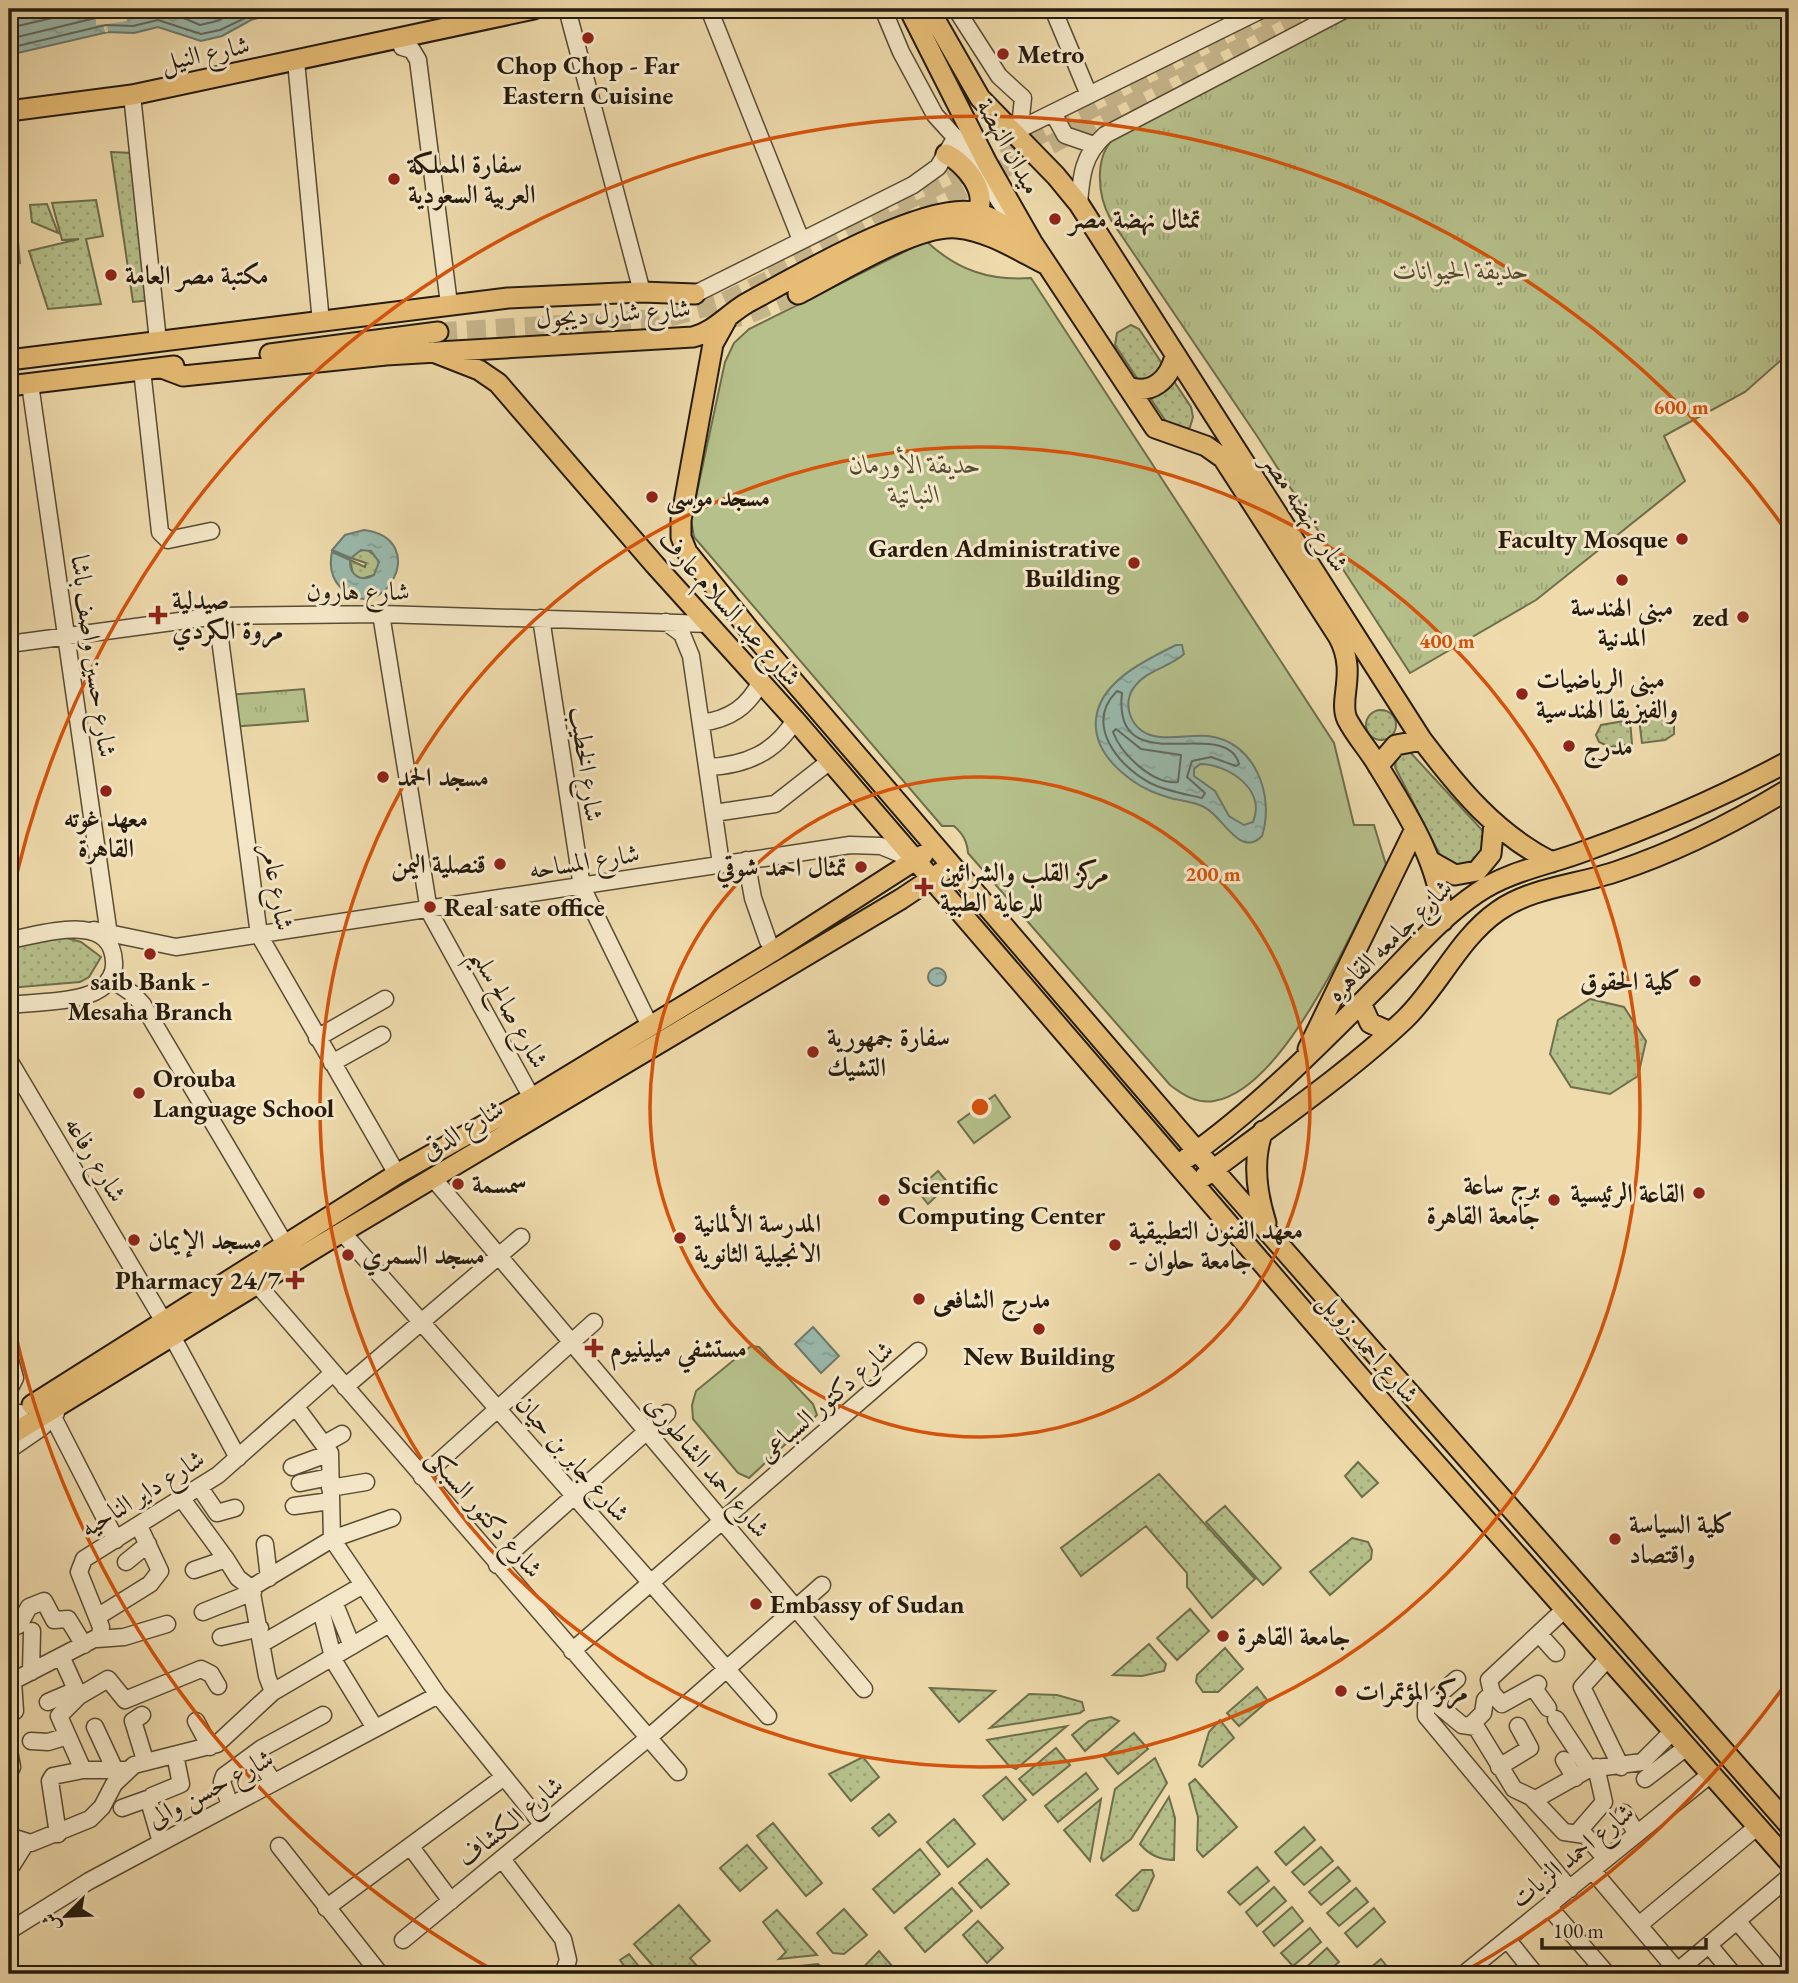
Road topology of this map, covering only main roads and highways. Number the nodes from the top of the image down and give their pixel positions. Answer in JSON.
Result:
{"nodes":[{"id":1,"x":534,"y":9,"type":"edge"},
{"id":2,"x":909,"y":9,"type":"edge"},
{"id":3,"x":929,"y":9,"type":"edge"},
{"id":4,"x":9,"y":111,"type":"edge"},
{"id":5,"x":946,"y":155,"type":"road end"},
{"id":6,"x":1044,"y":164,"type":"joint"},
{"id":7,"x":977,"y":212,"type":"junction"},
{"id":8,"x":1032,"y":242,"type":"junction"},
{"id":9,"x":1048,"y":266,"type":"junction"},
{"id":10,"x":695,"y":294,"type":"road end"},
{"id":11,"x":798,"y":294,"type":"tunnel mouth"},
{"id":12,"x":728,"y":317,"type":"junction"},
{"id":13,"x":438,"y":332,"type":"tunnel mouth"},
{"id":14,"x":433,"y":352,"type":"junction"},
{"id":15,"x":1175,"y":356,"type":"junction"},
{"id":16,"x":9,"y":360,"type":"edge"},
{"id":17,"x":162,"y":368,"type":"junction"},
{"id":18,"x":9,"y":386,"type":"edge"},
{"id":19,"x":1128,"y":387,"type":"junction"},
{"id":20,"x":729,"y":606,"type":"junction"},
{"id":21,"x":710,"y":624,"type":"junction"},
{"id":22,"x":1423,"y":740,"type":"junction"},
{"id":23,"x":1789,"y":761,"type":"edge"},
{"id":24,"x":1378,"y":766,"type":"junction"},
{"id":25,"x":1789,"y":789,"type":"edge"},
{"id":26,"x":1494,"y":823,"type":"junction"},
{"id":27,"x":1415,"y":830,"type":"junction"},
{"id":28,"x":936,"y":846,"type":"junction"},
{"id":29,"x":915,"y":860,"type":"junction"},
{"id":30,"x":1432,"y":862,"type":"junction"},
{"id":31,"x":1552,"y":862,"type":"junction"},
{"id":32,"x":952,"y":865,"type":"junction"},
{"id":33,"x":932,"y":878,"type":"junction"},
{"id":34,"x":1443,"y":921,"type":"junction"},
{"id":35,"x":1361,"y":1003,"type":"junction"},
{"id":36,"x":1390,"y":1032,"type":"junction"},
{"id":37,"x":1301,"y":1063,"type":"junction"},
{"id":38,"x":1263,"y":1131,"type":"junction"},
{"id":39,"x":1197,"y":1151,"type":"junction"},
{"id":40,"x":1176,"y":1166,"type":"junction"},
{"id":41,"x":1214,"y":1169,"type":"junction"},
{"id":42,"x":1193,"y":1185,"type":"junction"},
{"id":43,"x":1267,"y":1227,"type":"junction"},
{"id":44,"x":1295,"y":1259,"type":"junction"},
{"id":45,"x":1273,"y":1276,"type":"junction"},
{"id":46,"x":167,"y":1328,"type":"junction"},
{"id":47,"x":12,"y":1417,"type":"edge"},
{"id":48,"x":9,"y":1436,"type":"edge"},
{"id":49,"x":1789,"y":1825,"type":"edge"},
{"id":50,"x":1789,"y":1863,"type":"edge"}],
"edges":[{"from":1,"to":4,"type":"main road","name":"شارع النيل"},
{"from":2,"to":8,"type":"main road","name":"ميدان النهضة"},
{"from":3,"to":6,"type":"main road","name":"ميدان النهضة"},
{"from":5,"to":7,"type":"main road"},
{"from":6,"to":15,"type":"main road","name":"شارع نهضه مصر"},
{"from":7,"to":8,"type":"main road"},
{"from":7,"to":12,"type":"main road","name":"شارع شارل ديجول"},
{"from":8,"to":9,"type":"main road","name":"شارع نهضه مصر"},
{"from":9,"to":11,"type":"main road"},
{"from":9,"to":19,"type":"main road","name":"شارع نهضه مصر"},
{"from":10,"to":16,"type":"main road","name":"شارع شارل ديجول"},
{"from":12,"to":14,"type":"main road","name":"شارع شارل ديجول"},
{"from":12,"to":20,"type":"main road","name":"شارع عبد السلام عارف"},
{"from":13,"to":17,"type":"main road","name":"شارع شارل ديجول"},
{"from":14,"to":17,"type":"main road","name":"شارع شارل ديجول"},
{"from":14,"to":21,"type":"main road","name":"شارع عبد السلام عارف"},
{"from":15,"to":19,"type":"main road"},
{"from":15,"to":22,"type":"main road","name":"شارع نهضه مصر"},
{"from":17,"to":18,"type":"main road","name":"شارع شارل ديجول"},
{"from":19,"to":24,"type":"main road","name":"شارع نهضه مصر"},
{"from":20,"to":21,"type":"main road"},
{"from":20,"to":28,"type":"main road","name":"شارع عبد السلام عارف"},
{"from":21,"to":29,"type":"main road","name":"شارع عبد السلام عارف"},
{"from":22,"to":24,"type":"main road"},
{"from":22,"to":26,"type":"main road","name":"شارع نهضه مصر"},
{"from":23,"to":31,"type":"main road","name":"شارع جامعه القاهره"},
{"from":24,"to":27,"type":"main road","name":"شارع نهضه مصر"},
{"from":25,"to":36,"type":"main road","name":"شارع جامعه القاهره"},
{"from":26,"to":30,"type":"main road"},
{"from":26,"to":31,"type":"main road","name":"شارع نهضه مصر"},
{"from":27,"to":30,"type":"main road","name":"شارع نهضه مصر"},
{"from":27,"to":37,"type":"main road"},
{"from":28,"to":29,"type":"main road","name":"شارع الدقى"},
{"from":28,"to":32,"type":"main road","name":"شارع احمد زويل"},
{"from":29,"to":33,"type":"main road","name":"شارع احمد زويل"},
{"from":29,"to":46,"type":"main road","name":"شارع الدقى"},
{"from":30,"to":34,"type":"main road","name":"شارع نهضه مصر"},
{"from":31,"to":34,"type":"main road","name":"شارع جامعه القاهره"},
{"from":32,"to":33,"type":"main road","name":"شارع الدقى"},
{"from":32,"to":39,"type":"main road","name":"شارع احمد زويل"},
{"from":33,"to":40,"type":"main road","name":"شارع احمد زويل"},
{"from":33,"to":46,"type":"main road","name":"شارع الدقى"},
{"from":34,"to":35,"type":"main road","name":"شارع جامعه القاهره"},
{"from":35,"to":36,"type":"main road"},
{"from":35,"to":37,"type":"main road","name":"شارع جامعه القاهره"},
{"from":36,"to":38,"type":"main road","name":"شارع جامعه القاهره"},
{"from":37,"to":39,"type":"main road","name":"شارع جامعه القاهره"},
{"from":38,"to":41,"type":"main road","name":"شارع جامعه القاهره"},
{"from":38,"to":43,"type":"main road"},
{"from":39,"to":40,"type":"main road","name":"شارع جامعه القاهره"},
{"from":39,"to":41,"type":"main road","name":"شارع احمد زويل"},
{"from":40,"to":42,"type":"main road","name":"شارع احمد زويل"},
{"from":41,"to":42,"type":"main road","name":"شارع جامعه القاهره"},
{"from":41,"to":43,"type":"main road","name":"شارع احمد زويل"},
{"from":42,"to":45,"type":"main road","name":"شارع احمد زويل"},
{"from":43,"to":44,"type":"main road","name":"شارع احمد زويل"},
{"from":44,"to":45,"type":"main road"},
{"from":44,"to":49,"type":"main road","name":"شارع احمد زويل"},
{"from":45,"to":50,"type":"main road","name":"شارع احمد زويل"},
{"from":46,"to":47,"type":"main road","name":"شارع الدقى"},
{"from":46,"to":48,"type":"main road","name":"شارع الدقى"}]}
